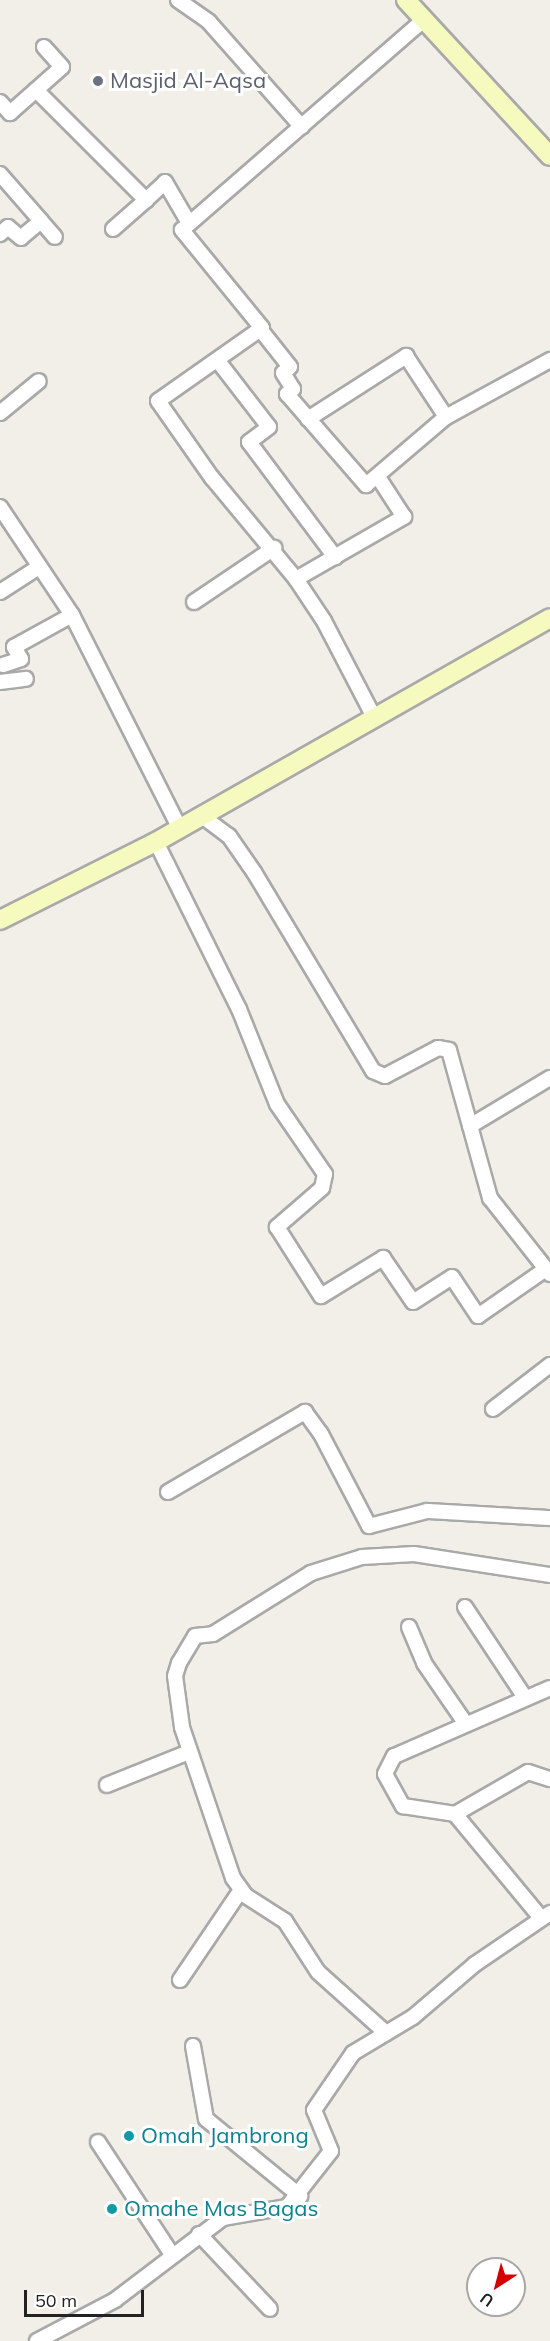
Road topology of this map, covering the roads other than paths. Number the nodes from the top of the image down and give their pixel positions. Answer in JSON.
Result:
{"nodes":[{"id":1,"x":178,"y":0,"type":"edge"},
{"id":2,"x":406,"y":0,"type":"edge"},
{"id":3,"x":424,"y":20,"type":"junction"},
{"id":4,"x":44,"y":47,"type":"dead end"},
{"id":5,"x":36,"y":90,"type":"junction"},
{"id":6,"x":0,"y":102,"type":"edge"},
{"id":7,"x":302,"y":127,"type":"junction"},
{"id":8,"x":549,"y":154,"type":"edge"},
{"id":9,"x":0,"y":174,"type":"edge"},
{"id":10,"x":146,"y":200,"type":"junction"},
{"id":11,"x":41,"y":221,"type":"junction"},
{"id":12,"x":189,"y":223,"type":"junction"},
{"id":13,"x":113,"y":229,"type":"dead end"},
{"id":14,"x":0,"y":234,"type":"edge"},
{"id":15,"x":55,"y":237,"type":"dead end"},
{"id":16,"x":260,"y":329,"type":"junction"},
{"id":17,"x":550,"y":360,"type":"edge"},
{"id":18,"x":218,"y":361,"type":"junction"},
{"id":19,"x":39,"y":381,"type":"dead end"},
{"id":20,"x":0,"y":413,"type":"edge"},
{"id":21,"x":446,"y":417,"type":"junction"},
{"id":22,"x":308,"y":419,"type":"junction"},
{"id":23,"x":378,"y":477,"type":"junction"},
{"id":24,"x":0,"y":507,"type":"edge"},
{"id":25,"x":274,"y":548,"type":"junction"},
{"id":26,"x":335,"y":557,"type":"junction"},
{"id":27,"x":39,"y":567,"type":"junction"},
{"id":28,"x":296,"y":579,"type":"junction"},
{"id":29,"x":0,"y":592,"type":"edge"},
{"id":30,"x":194,"y":602,"type":"dead end"},
{"id":31,"x":72,"y":615,"type":"junction"},
{"id":32,"x":550,"y":618,"type":"edge"},
{"id":33,"x":2,"y":662,"type":"edge"},
{"id":34,"x":26,"y":679,"type":"dead end"},
{"id":35,"x":6,"y":682,"type":"edge"},
{"id":36,"x":375,"y":719,"type":"junction"},
{"id":37,"x":202,"y":816,"type":"junction"},
{"id":38,"x":180,"y":829,"type":"junction"},
{"id":39,"x":156,"y":842,"type":"junction"},
{"id":40,"x":0,"y":920,"type":"edge"},
{"id":41,"x":548,"y":1084,"type":"edge"},
{"id":42,"x":470,"y":1126,"type":"junction"},
{"id":43,"x":548,"y":1271,"type":"edge"},
{"id":44,"x":550,"y":1365,"type":"edge"},
{"id":45,"x":493,"y":1409,"type":"dead end"},
{"id":46,"x":168,"y":1492,"type":"dead end"},
{"id":47,"x":550,"y":1518,"type":"edge"},
{"id":48,"x":550,"y":1575,"type":"edge"},
{"id":49,"x":465,"y":1606,"type":"dead end"},
{"id":50,"x":409,"y":1627,"type":"dead end"},
{"id":51,"x":550,"y":1688,"type":"edge"},
{"id":52,"x":525,"y":1696,"type":"junction"},
{"id":53,"x":466,"y":1724,"type":"junction"},
{"id":54,"x":189,"y":1752,"type":"junction"},
{"id":55,"x":550,"y":1779,"type":"edge"},
{"id":56,"x":107,"y":1785,"type":"dead end"},
{"id":57,"x":455,"y":1814,"type":"junction"},
{"id":58,"x":241,"y":1890,"type":"junction"},
{"id":59,"x":545,"y":1916,"type":"edge"},
{"id":60,"x":180,"y":1980,"type":"dead end"},
{"id":61,"x":386,"y":2033,"type":"junction"},
{"id":62,"x":193,"y":2046,"type":"dead end"},
{"id":63,"x":98,"y":2142,"type":"dead end"},
{"id":64,"x":300,"y":2196,"type":"junction"},
{"id":65,"x":199,"y":2234,"type":"junction"},
{"id":66,"x":171,"y":2253,"type":"junction"},
{"id":67,"x":270,"y":2309,"type":"dead end"},
{"id":68,"x":37,"y":2341,"type":"edge"}],
"edges":[{"from":1,"to":7,"type":"street"},
{"from":2,"to":3,"type":"main road"},
{"from":3,"to":7,"type":"street"},
{"from":3,"to":8,"type":"main road"},
{"from":4,"to":5,"type":"street"},
{"from":5,"to":6,"type":"street"},
{"from":5,"to":10,"type":"street"},
{"from":7,"to":12,"type":"street"},
{"from":9,"to":11,"type":"street"},
{"from":10,"to":12,"type":"street"},
{"from":10,"to":13,"type":"street"},
{"from":11,"to":14,"type":"street"},
{"from":11,"to":15,"type":"street"},
{"from":12,"to":16,"type":"street"},
{"from":16,"to":18,"type":"street"},
{"from":16,"to":22,"type":"street"},
{"from":17,"to":21,"type":"street"},
{"from":18,"to":25,"type":"street"},
{"from":18,"to":26,"type":"street"},
{"from":19,"to":20,"type":"street"},
{"from":21,"to":22,"type":"street"},
{"from":21,"to":23,"type":"street"},
{"from":22,"to":23,"type":"street"},
{"from":23,"to":26,"type":"street"},
{"from":24,"to":27,"type":"street"},
{"from":25,"to":28,"type":"street"},
{"from":25,"to":30,"type":"street"},
{"from":26,"to":28,"type":"street"},
{"from":27,"to":29,"type":"street"},
{"from":27,"to":31,"type":"street"},
{"from":28,"to":36,"type":"street"},
{"from":31,"to":33,"type":"street"},
{"from":31,"to":38,"type":"street"},
{"from":32,"to":36,"type":"main road"},
{"from":33,"to":35,"type":"street"},
{"from":34,"to":35,"type":"street"},
{"from":36,"to":37,"type":"main road"},
{"from":37,"to":38,"type":"main road"},
{"from":37,"to":42,"type":"street"},
{"from":38,"to":39,"type":"main road"},
{"from":39,"to":40,"type":"main road"},
{"from":39,"to":43,"type":"street"},
{"from":41,"to":42,"type":"street"},
{"from":42,"to":43,"type":"street"},
{"from":44,"to":45,"type":"street"},
{"from":46,"to":47,"type":"street"},
{"from":48,"to":54,"type":"street"},
{"from":49,"to":52,"type":"street"},
{"from":50,"to":53,"type":"street"},
{"from":51,"to":52,"type":"street"},
{"from":52,"to":53,"type":"street"},
{"from":53,"to":57,"type":"street"},
{"from":54,"to":56,"type":"street"},
{"from":54,"to":58,"type":"street"},
{"from":55,"to":57,"type":"street"},
{"from":57,"to":59,"type":"street"},
{"from":58,"to":60,"type":"street"},
{"from":58,"to":61,"type":"street"},
{"from":59,"to":61,"type":"street"},
{"from":61,"to":64,"type":"street"},
{"from":62,"to":64,"type":"street"},
{"from":63,"to":66,"type":"street"},
{"from":64,"to":65,"type":"street"},
{"from":65,"to":66,"type":"street"},
{"from":65,"to":67,"type":"street"},
{"from":66,"to":68,"type":"street"}]}
